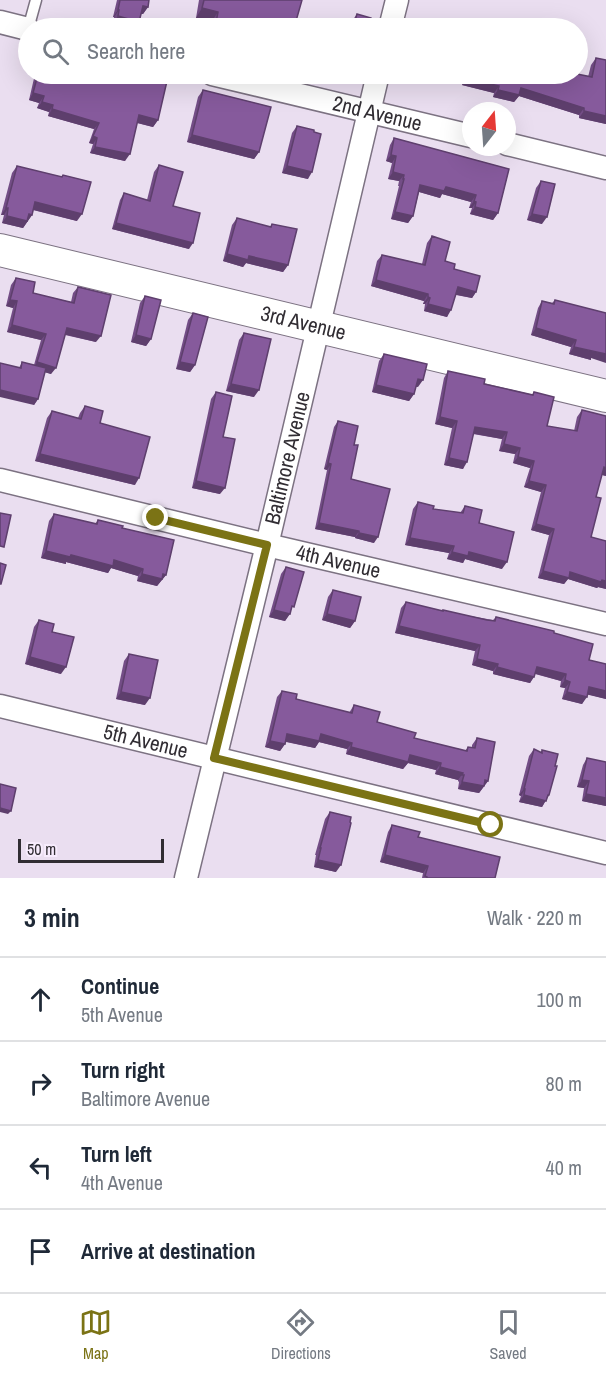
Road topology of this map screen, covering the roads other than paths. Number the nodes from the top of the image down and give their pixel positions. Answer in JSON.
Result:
{"nodes":[{"id":1,"x":36,"y":0,"type":"edge"},
{"id":2,"x":397,"y":0,"type":"edge"},
{"id":3,"x":31,"y":18,"type":"edge"},
{"id":4,"x":392,"y":18,"type":"edge"},
{"id":5,"x":0,"y":22,"type":"edge"},
{"id":6,"x":18,"y":26,"type":"edge"},
{"id":7,"x":254,"y":84,"type":"edge"},
{"id":8,"x":376,"y":84,"type":"edge"},
{"id":9,"x":369,"y":111,"type":"junction"},
{"id":10,"x":462,"y":134,"type":"edge"},
{"id":11,"x":516,"y":146,"type":"edge"},
{"id":12,"x":606,"y":168,"type":"edge"},
{"id":13,"x":0,"y":250,"type":"edge"},
{"id":14,"x":318,"y":328,"type":"junction"},
{"id":15,"x":606,"y":396,"type":"edge"},
{"id":16,"x":0,"y":480,"type":"edge"},
{"id":17,"x":267,"y":545,"type":"junction"},
{"id":18,"x":606,"y":624,"type":"edge"},
{"id":19,"x":0,"y":706,"type":"edge"},
{"id":20,"x":214,"y":758,"type":"junction"},
{"id":21,"x":606,"y":853,"type":"edge"},
{"id":22,"x":186,"y":878,"type":"edge"}],
"edges":[{"from":1,"to":3,"type":"lane"},
{"from":2,"to":4,"type":"street"},
{"from":5,"to":6,"type":"street"},
{"from":7,"to":9,"type":"street","name":"2nd Avenue"},
{"from":8,"to":9,"type":"street","name":"Baltimore Avenue"},
{"from":9,"to":10,"type":"street","name":"2nd Avenue"},
{"from":9,"to":14,"type":"street","name":"Baltimore Avenue"},
{"from":11,"to":12,"type":"street"},
{"from":13,"to":14,"type":"street","name":"3rd Avenue"},
{"from":14,"to":15,"type":"street","name":"3rd Avenue"},
{"from":14,"to":17,"type":"street","name":"Baltimore Avenue"},
{"from":16,"to":17,"type":"street","name":"4th Avenue"},
{"from":17,"to":18,"type":"street","name":"4th Avenue"},
{"from":17,"to":20,"type":"street","name":"Baltimore Avenue"},
{"from":19,"to":20,"type":"street","name":"5th Avenue"},
{"from":20,"to":21,"type":"street","name":"5th Avenue"},
{"from":20,"to":22,"type":"street","name":"Baltimore Avenue"}]}
